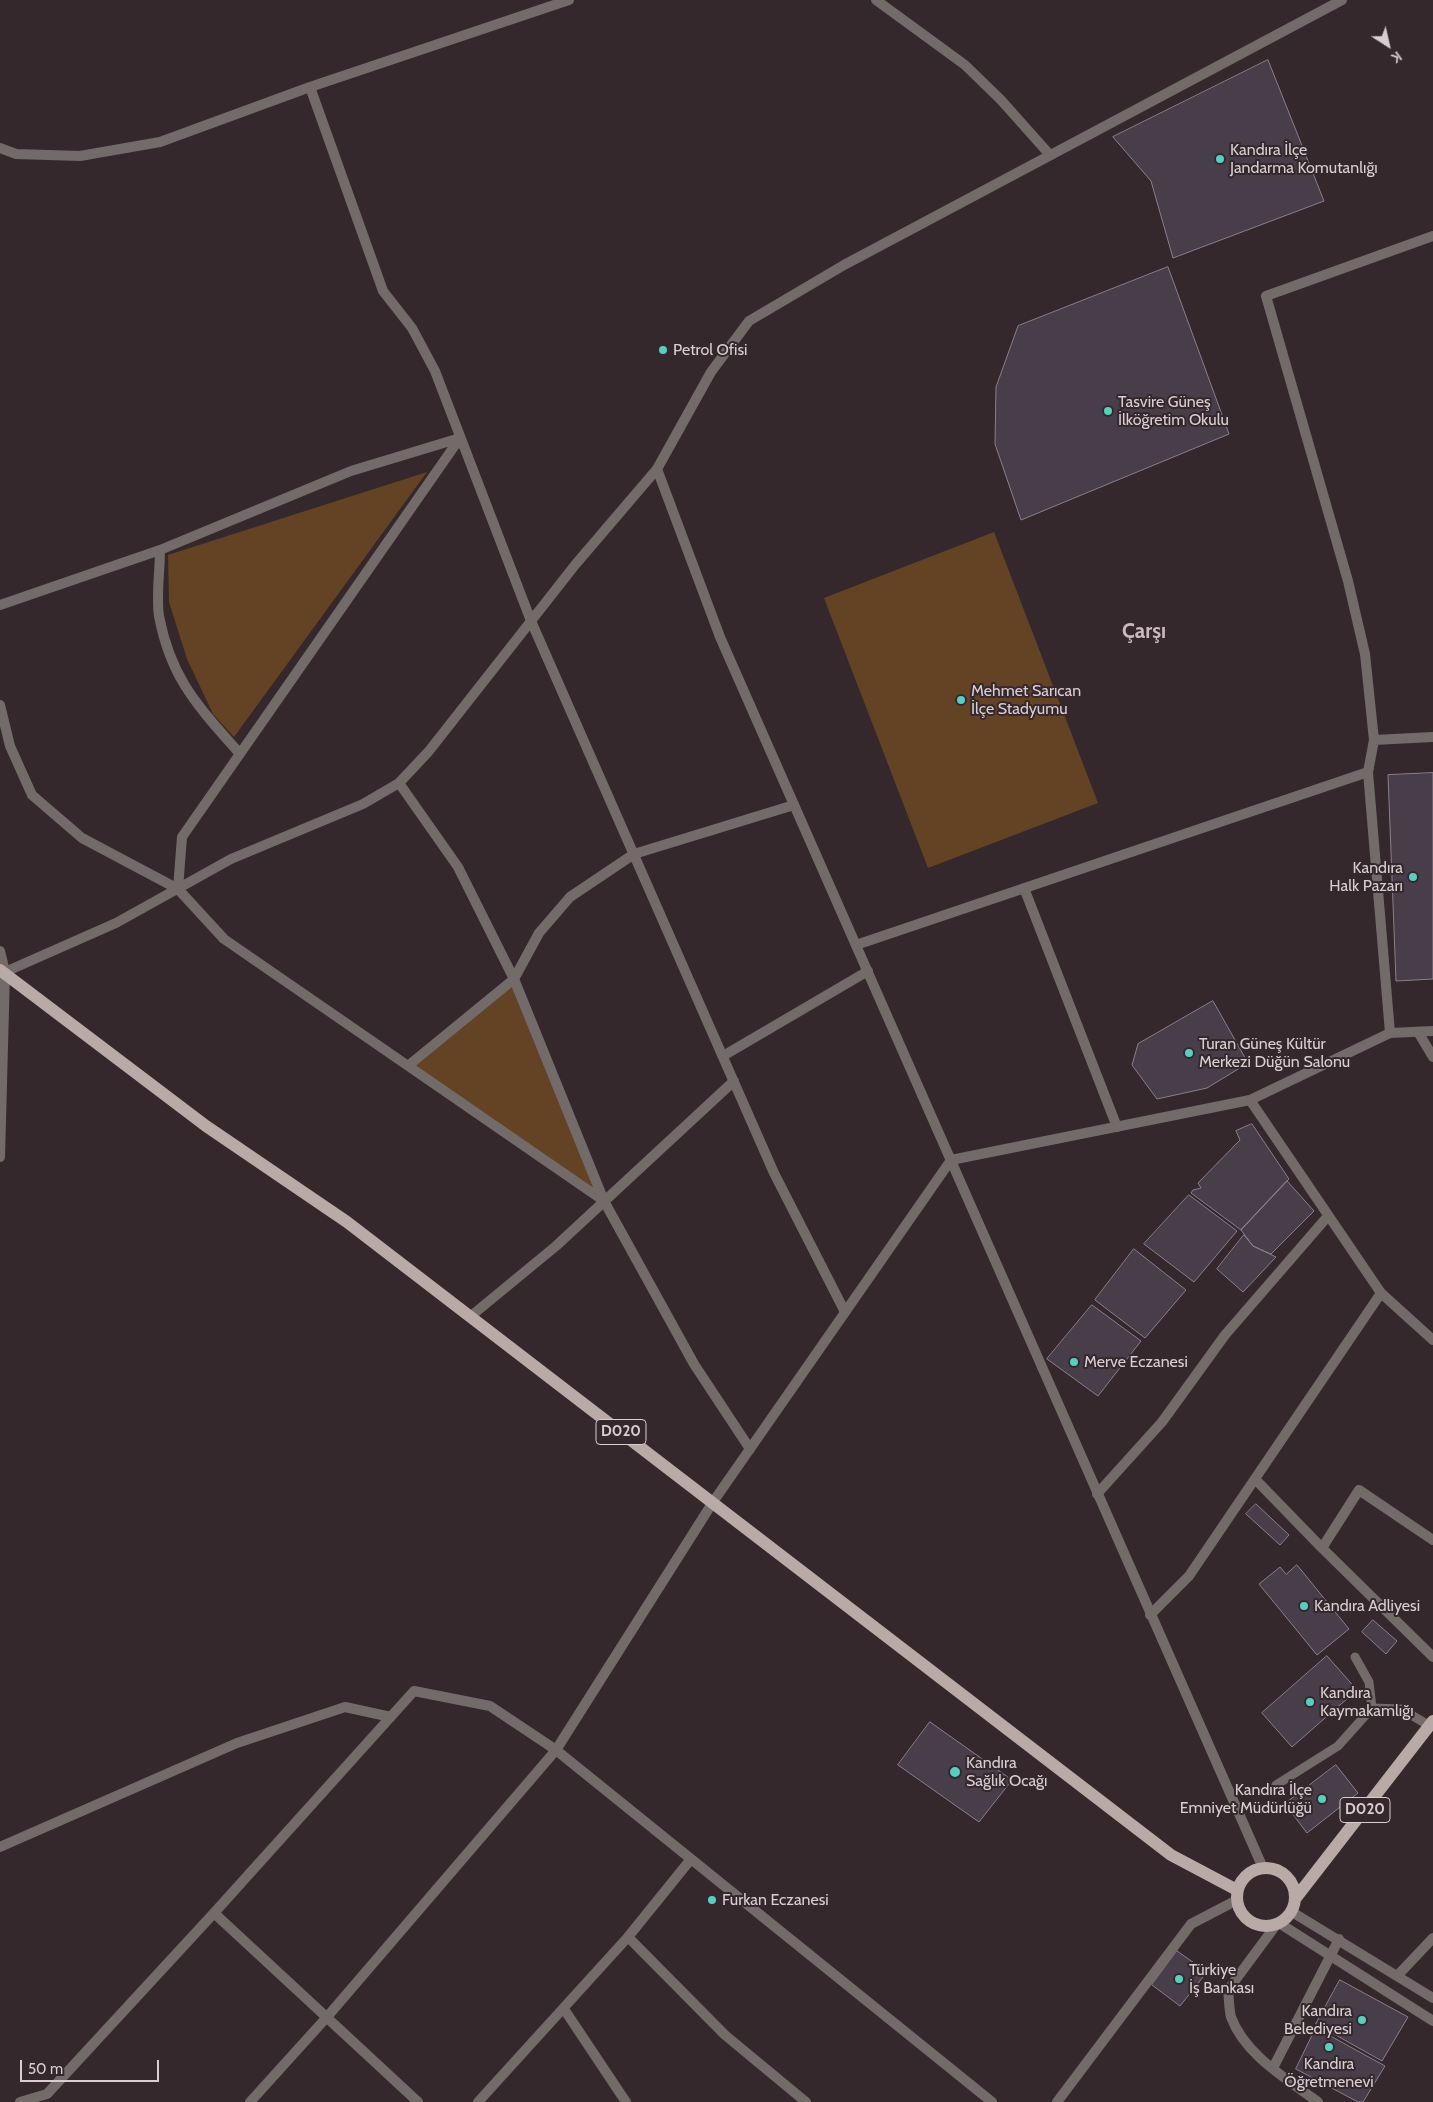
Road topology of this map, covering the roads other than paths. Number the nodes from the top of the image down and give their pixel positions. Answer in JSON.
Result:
{"nodes":[{"id":1,"x":569,"y":0,"type":"edge"},
{"id":2,"x":876,"y":0,"type":"edge"},
{"id":3,"x":1342,"y":0,"type":"edge"},
{"id":4,"x":310,"y":87,"type":"junction"},
{"id":5,"x":0,"y":148,"type":"edge"},
{"id":6,"x":1050,"y":155,"type":"junction"},
{"id":7,"x":1433,"y":236,"type":"edge"},
{"id":8,"x":460,"y":438,"type":"junction"},
{"id":9,"x":657,"y":469,"type":"junction"},
{"id":10,"x":160,"y":550,"type":"junction"},
{"id":11,"x":0,"y":605,"type":"edge"},
{"id":12,"x":531,"y":621,"type":"junction"},
{"id":13,"x":0,"y":705,"type":"edge"},
{"id":14,"x":1433,"y":737,"type":"edge"},
{"id":15,"x":1374,"y":740,"type":"junction"},
{"id":16,"x":240,"y":754,"type":"junction"},
{"id":17,"x":1368,"y":772,"type":"junction"},
{"id":18,"x":399,"y":783,"type":"junction"},
{"id":19,"x":794,"y":806,"type":"junction"},
{"id":20,"x":634,"y":854,"type":"junction"},
{"id":21,"x":1024,"y":888,"type":"junction"},
{"id":22,"x":178,"y":889,"type":"junction"},
{"id":23,"x":856,"y":945,"type":"junction"},
{"id":24,"x":0,"y":951,"type":"edge"},
{"id":25,"x":2,"y":969,"type":"edge"},
{"id":26,"x":868,"y":971,"type":"junction"},
{"id":27,"x":514,"y":979,"type":"junction"},
{"id":28,"x":1433,"y":1030,"type":"edge"},
{"id":29,"x":1418,"y":1032,"type":"junction"},
{"id":30,"x":1390,"y":1034,"type":"junction"},
{"id":31,"x":723,"y":1056,"type":"junction"},
{"id":32,"x":1433,"y":1057,"type":"edge"},
{"id":33,"x":409,"y":1065,"type":"junction"},
{"id":34,"x":734,"y":1081,"type":"junction"},
{"id":35,"x":1250,"y":1100,"type":"junction"},
{"id":36,"x":1117,"y":1127,"type":"junction"},
{"id":37,"x":0,"y":1157,"type":"edge"},
{"id":38,"x":952,"y":1160,"type":"junction"},
{"id":39,"x":604,"y":1201,"type":"junction"},
{"id":40,"x":1328,"y":1216,"type":"junction"},
{"id":41,"x":1381,"y":1293,"type":"junction"},
{"id":42,"x":845,"y":1312,"type":"junction"},
{"id":43,"x":471,"y":1316,"type":"junction"},
{"id":44,"x":1433,"y":1340,"type":"edge"},
{"id":45,"x":750,"y":1449,"type":"junction"},
{"id":46,"x":1256,"y":1480,"type":"junction"},
{"id":47,"x":1098,"y":1494,"type":"junction"},
{"id":48,"x":713,"y":1502,"type":"junction"},
{"id":49,"x":1433,"y":1540,"type":"edge"},
{"id":50,"x":1322,"y":1548,"type":"junction"},
{"id":51,"x":1150,"y":1615,"type":"junction"},
{"id":52,"x":1355,"y":1657,"type":"dead end"},
{"id":53,"x":1433,"y":1657,"type":"edge"},
{"id":54,"x":1372,"y":1708,"type":"junction"},
{"id":55,"x":391,"y":1717,"type":"junction"},
{"id":56,"x":1431,"y":1723,"type":"edge"},
{"id":57,"x":556,"y":1750,"type":"junction"},
{"id":58,"x":1276,"y":1785,"type":"dead end"},
{"id":59,"x":0,"y":1847,"type":"edge"},
{"id":60,"x":691,"y":1859,"type":"junction"},
{"id":61,"x":1263,"y":1868,"type":"junction"},
{"id":62,"x":1237,"y":1895,"type":"junction"},
{"id":63,"x":1295,"y":1898,"type":"junction"},
{"id":64,"x":1292,"y":1912,"type":"junction"},
{"id":65,"x":214,"y":1913,"type":"junction"},
{"id":66,"x":1278,"y":1924,"type":"junction"},
{"id":67,"x":628,"y":1937,"type":"junction"},
{"id":68,"x":1433,"y":1938,"type":"edge"},
{"id":69,"x":1339,"y":1939,"type":"junction"},
{"id":70,"x":1331,"y":1958,"type":"junction"},
{"id":71,"x":1398,"y":1975,"type":"junction"},
{"id":72,"x":1433,"y":1998,"type":"edge"},
{"id":73,"x":564,"y":2009,"type":"junction"},
{"id":74,"x":327,"y":2017,"type":"junction"},
{"id":75,"x":1433,"y":2021,"type":"edge"},
{"id":76,"x":1273,"y":2068,"type":"junction"},
{"id":77,"x":20,"y":2102,"type":"edge"},
{"id":78,"x":250,"y":2102,"type":"edge"},
{"id":79,"x":418,"y":2102,"type":"edge"},
{"id":80,"x":478,"y":2102,"type":"edge"},
{"id":81,"x":626,"y":2102,"type":"edge"},
{"id":82,"x":806,"y":2102,"type":"edge"},
{"id":83,"x":992,"y":2102,"type":"edge"},
{"id":84,"x":1057,"y":2102,"type":"edge"},
{"id":85,"x":1318,"y":2102,"type":"edge"}],
"edges":[{"from":1,"to":4,"type":"street"},
{"from":2,"to":6,"type":"street"},
{"from":3,"to":6,"type":"street"},
{"from":4,"to":5,"type":"street"},
{"from":4,"to":8,"type":"street"},
{"from":6,"to":9,"type":"street"},
{"from":7,"to":15,"type":"street"},
{"from":8,"to":10,"type":"street"},
{"from":8,"to":12,"type":"street"},
{"from":8,"to":16,"type":"street"},
{"from":9,"to":12,"type":"street"},
{"from":9,"to":19,"type":"street"},
{"from":10,"to":11,"type":"street"},
{"from":10,"to":16,"type":"street"},
{"from":12,"to":18,"type":"street"},
{"from":12,"to":20,"type":"street"},
{"from":13,"to":22,"type":"street"},
{"from":14,"to":15,"type":"street"},
{"from":15,"to":17,"type":"street"},
{"from":16,"to":22,"type":"street"},
{"from":17,"to":21,"type":"street"},
{"from":17,"to":30,"type":"street"},
{"from":18,"to":22,"type":"street"},
{"from":18,"to":27,"type":"street"},
{"from":19,"to":20,"type":"street"},
{"from":19,"to":23,"type":"street"},
{"from":20,"to":27,"type":"street"},
{"from":20,"to":31,"type":"street"},
{"from":21,"to":23,"type":"street"},
{"from":21,"to":36,"type":"street"},
{"from":22,"to":25,"type":"street"},
{"from":22,"to":33,"type":"street"},
{"from":23,"to":26,"type":"street"},
{"from":24,"to":25,"type":"street"},
{"from":25,"to":37,"type":"street"},
{"from":25,"to":43,"type":"main road","number":"D020"},
{"from":26,"to":31,"type":"street"},
{"from":26,"to":38,"type":"street"},
{"from":27,"to":33,"type":"street"},
{"from":27,"to":39,"type":"street"},
{"from":28,"to":29,"type":"street"},
{"from":29,"to":30,"type":"street"},
{"from":29,"to":32,"type":"street"},
{"from":30,"to":35,"type":"street"},
{"from":31,"to":34,"type":"street"},
{"from":33,"to":39,"type":"street"},
{"from":34,"to":39,"type":"street"},
{"from":34,"to":42,"type":"street"},
{"from":35,"to":36,"type":"street"},
{"from":35,"to":40,"type":"street"},
{"from":36,"to":38,"type":"street"},
{"from":38,"to":42,"type":"street"},
{"from":38,"to":47,"type":"street"},
{"from":39,"to":43,"type":"street"},
{"from":39,"to":45,"type":"street"},
{"from":40,"to":41,"type":"street"},
{"from":40,"to":47,"type":"street"},
{"from":41,"to":44,"type":"street"},
{"from":41,"to":46,"type":"street"},
{"from":42,"to":45,"type":"street"},
{"from":43,"to":48,"type":"main road","number":"D020"},
{"from":45,"to":48,"type":"street"},
{"from":46,"to":50,"type":"street"},
{"from":46,"to":51,"type":"street"},
{"from":47,"to":51,"type":"street"},
{"from":48,"to":57,"type":"street"},
{"from":48,"to":62,"type":"main road","number":"D020"},
{"from":49,"to":50,"type":"street"},
{"from":50,"to":53,"type":"street"},
{"from":51,"to":61,"type":"street"},
{"from":52,"to":54,"type":"lane"},
{"from":54,"to":56,"type":"lane"},
{"from":54,"to":58,"type":"lane"},
{"from":55,"to":57,"type":"street"},
{"from":55,"to":59,"type":"street"},
{"from":55,"to":65,"type":"street"},
{"from":56,"to":63,"type":"main road","number":"D020"},
{"from":57,"to":60,"type":"street"},
{"from":57,"to":74,"type":"street"},
{"from":60,"to":67,"type":"street"},
{"from":60,"to":83,"type":"street"},
{"from":61,"to":62,"type":"main road"},
{"from":61,"to":63,"type":"main road"},
{"from":62,"to":66,"type":"main road"},
{"from":62,"to":84,"type":"street"},
{"from":63,"to":64,"type":"main road","number":"D020"},
{"from":64,"to":66,"type":"main road"},
{"from":64,"to":69,"type":"street"},
{"from":65,"to":74,"type":"street"},
{"from":65,"to":77,"type":"street"},
{"from":66,"to":70,"type":"street"},
{"from":66,"to":76,"type":"street"},
{"from":67,"to":73,"type":"street"},
{"from":67,"to":82,"type":"street"},
{"from":68,"to":71,"type":"street"},
{"from":69,"to":70,"type":"street"},
{"from":69,"to":71,"type":"street"},
{"from":70,"to":75,"type":"street"},
{"from":70,"to":76,"type":"street"},
{"from":71,"to":72,"type":"street"},
{"from":73,"to":80,"type":"street"},
{"from":73,"to":81,"type":"street"},
{"from":74,"to":78,"type":"street"},
{"from":74,"to":79,"type":"street"},
{"from":76,"to":85,"type":"street"}]}
